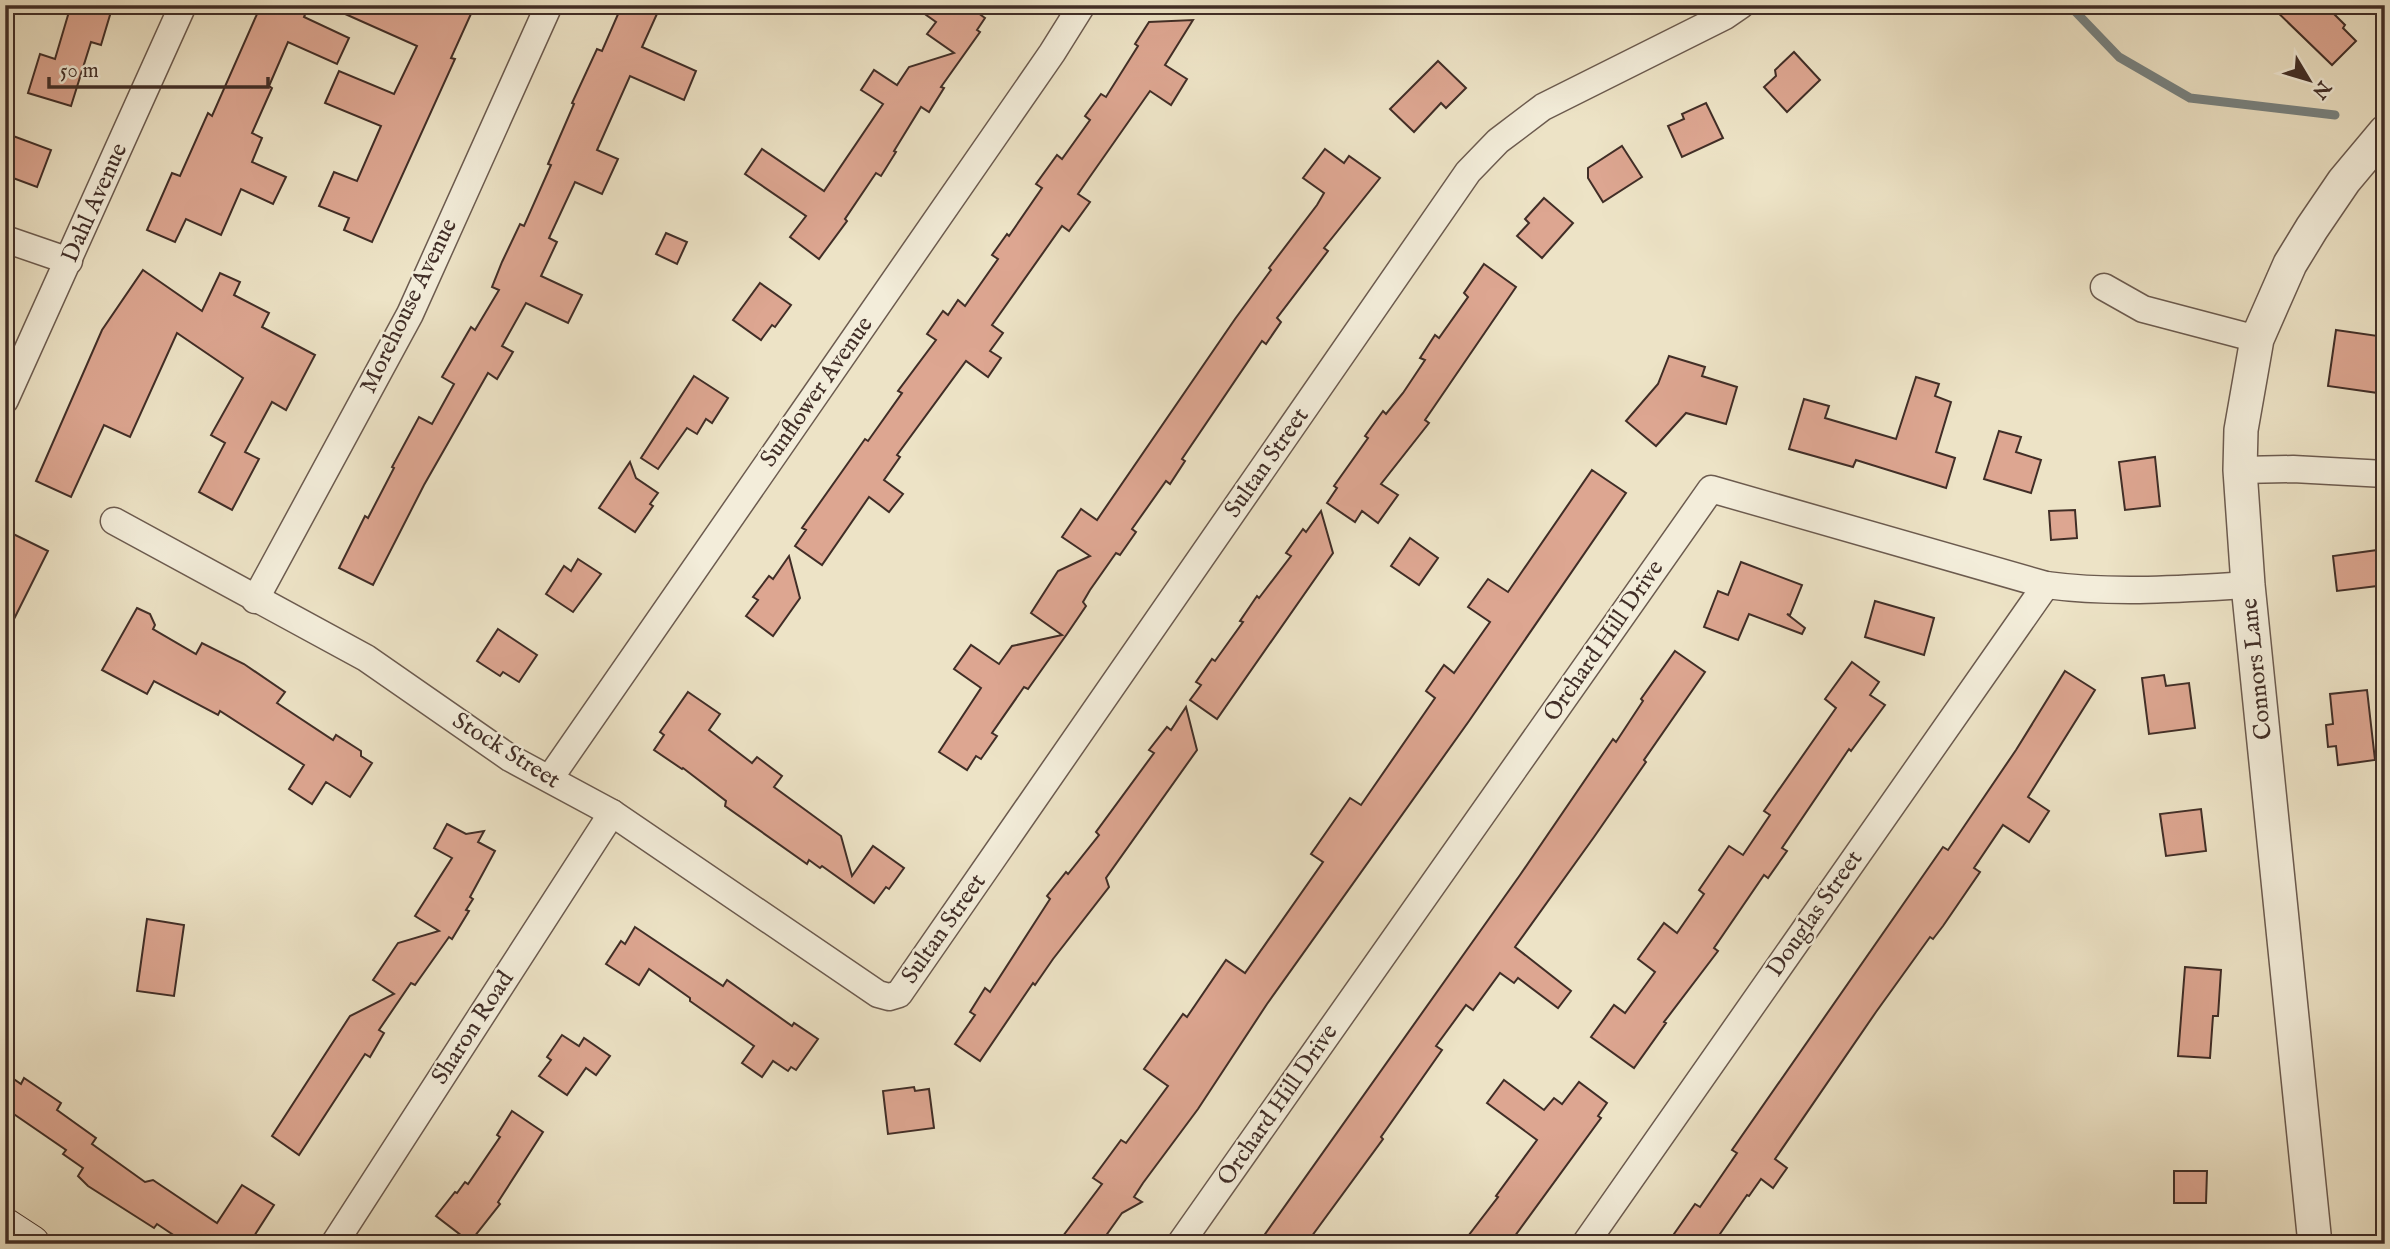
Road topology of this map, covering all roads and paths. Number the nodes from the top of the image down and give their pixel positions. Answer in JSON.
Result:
{"nodes":[{"id":1,"x":183,"y":5,"type":"edge"},
{"id":2,"x":549,"y":5,"type":"edge"},
{"id":3,"x":1082,"y":5,"type":"edge"},
{"id":4,"x":1733,"y":11,"type":"edge"},
{"id":5,"x":2385,"y":132,"type":"edge"},
{"id":6,"x":5,"y":239,"type":"edge"},
{"id":7,"x":69,"y":261,"type":"junction"},
{"id":8,"x":2104,"y":287,"type":"dead end"},
{"id":9,"x":2258,"y":339,"type":"junction"},
{"id":10,"x":5,"y":400,"type":"edge"},
{"id":11,"x":2240,"y":470,"type":"junction"},
{"id":12,"x":2385,"y":474,"type":"edge"},
{"id":13,"x":114,"y":521,"type":"dead end"},
{"id":14,"x":2046,"y":585,"type":"junction"},
{"id":15,"x":2248,"y":585,"type":"junction"},
{"id":16,"x":255,"y":600,"type":"junction"},
{"id":17,"x":550,"y":778,"type":"junction"},
{"id":18,"x":612,"y":813,"type":"junction"},
{"id":19,"x":888,"y":996,"type":"joint"},
{"id":20,"x":5,"y":1227,"type":"edge"},
{"id":21,"x":32,"y":1244,"type":"edge"},
{"id":22,"x":334,"y":1244,"type":"edge"},
{"id":23,"x":1180,"y":1244,"type":"edge"},
{"id":24,"x":1585,"y":1244,"type":"edge"},
{"id":25,"x":2315,"y":1244,"type":"edge"}],
"edges":[{"from":1,"to":7,"type":"street","name":"Dahl Avenue"},
{"from":2,"to":16,"type":"street","name":"Morehouse Avenue"},
{"from":3,"to":17,"type":"street","name":"Sunflower Avenue"},
{"from":4,"to":19,"type":"street","name":"Sultan Street"},
{"from":5,"to":9,"type":"street","name":"Connors Lane"},
{"from":6,"to":7,"type":"street"},
{"from":7,"to":10,"type":"street","name":"Dahl Avenue"},
{"from":8,"to":9,"type":"street"},
{"from":9,"to":11,"type":"street","name":"Connors Lane"},
{"from":11,"to":12,"type":"street"},
{"from":11,"to":15,"type":"street","name":"Connors Lane"},
{"from":13,"to":16,"type":"street","name":"Stock Street"},
{"from":14,"to":15,"type":"street","name":"Orchard Hill Drive"},
{"from":14,"to":23,"type":"street","name":"Orchard Hill Drive"},
{"from":14,"to":24,"type":"street","name":"Douglas Street"},
{"from":15,"to":25,"type":"street","name":"Connors Lane"},
{"from":16,"to":17,"type":"street","name":"Stock Street"},
{"from":17,"to":18,"type":"street","name":"Stock Street"},
{"from":18,"to":19,"type":"street","name":"Stock Street"},
{"from":18,"to":22,"type":"street","name":"Sharon Road"},
{"from":20,"to":21,"type":"main road"}]}
